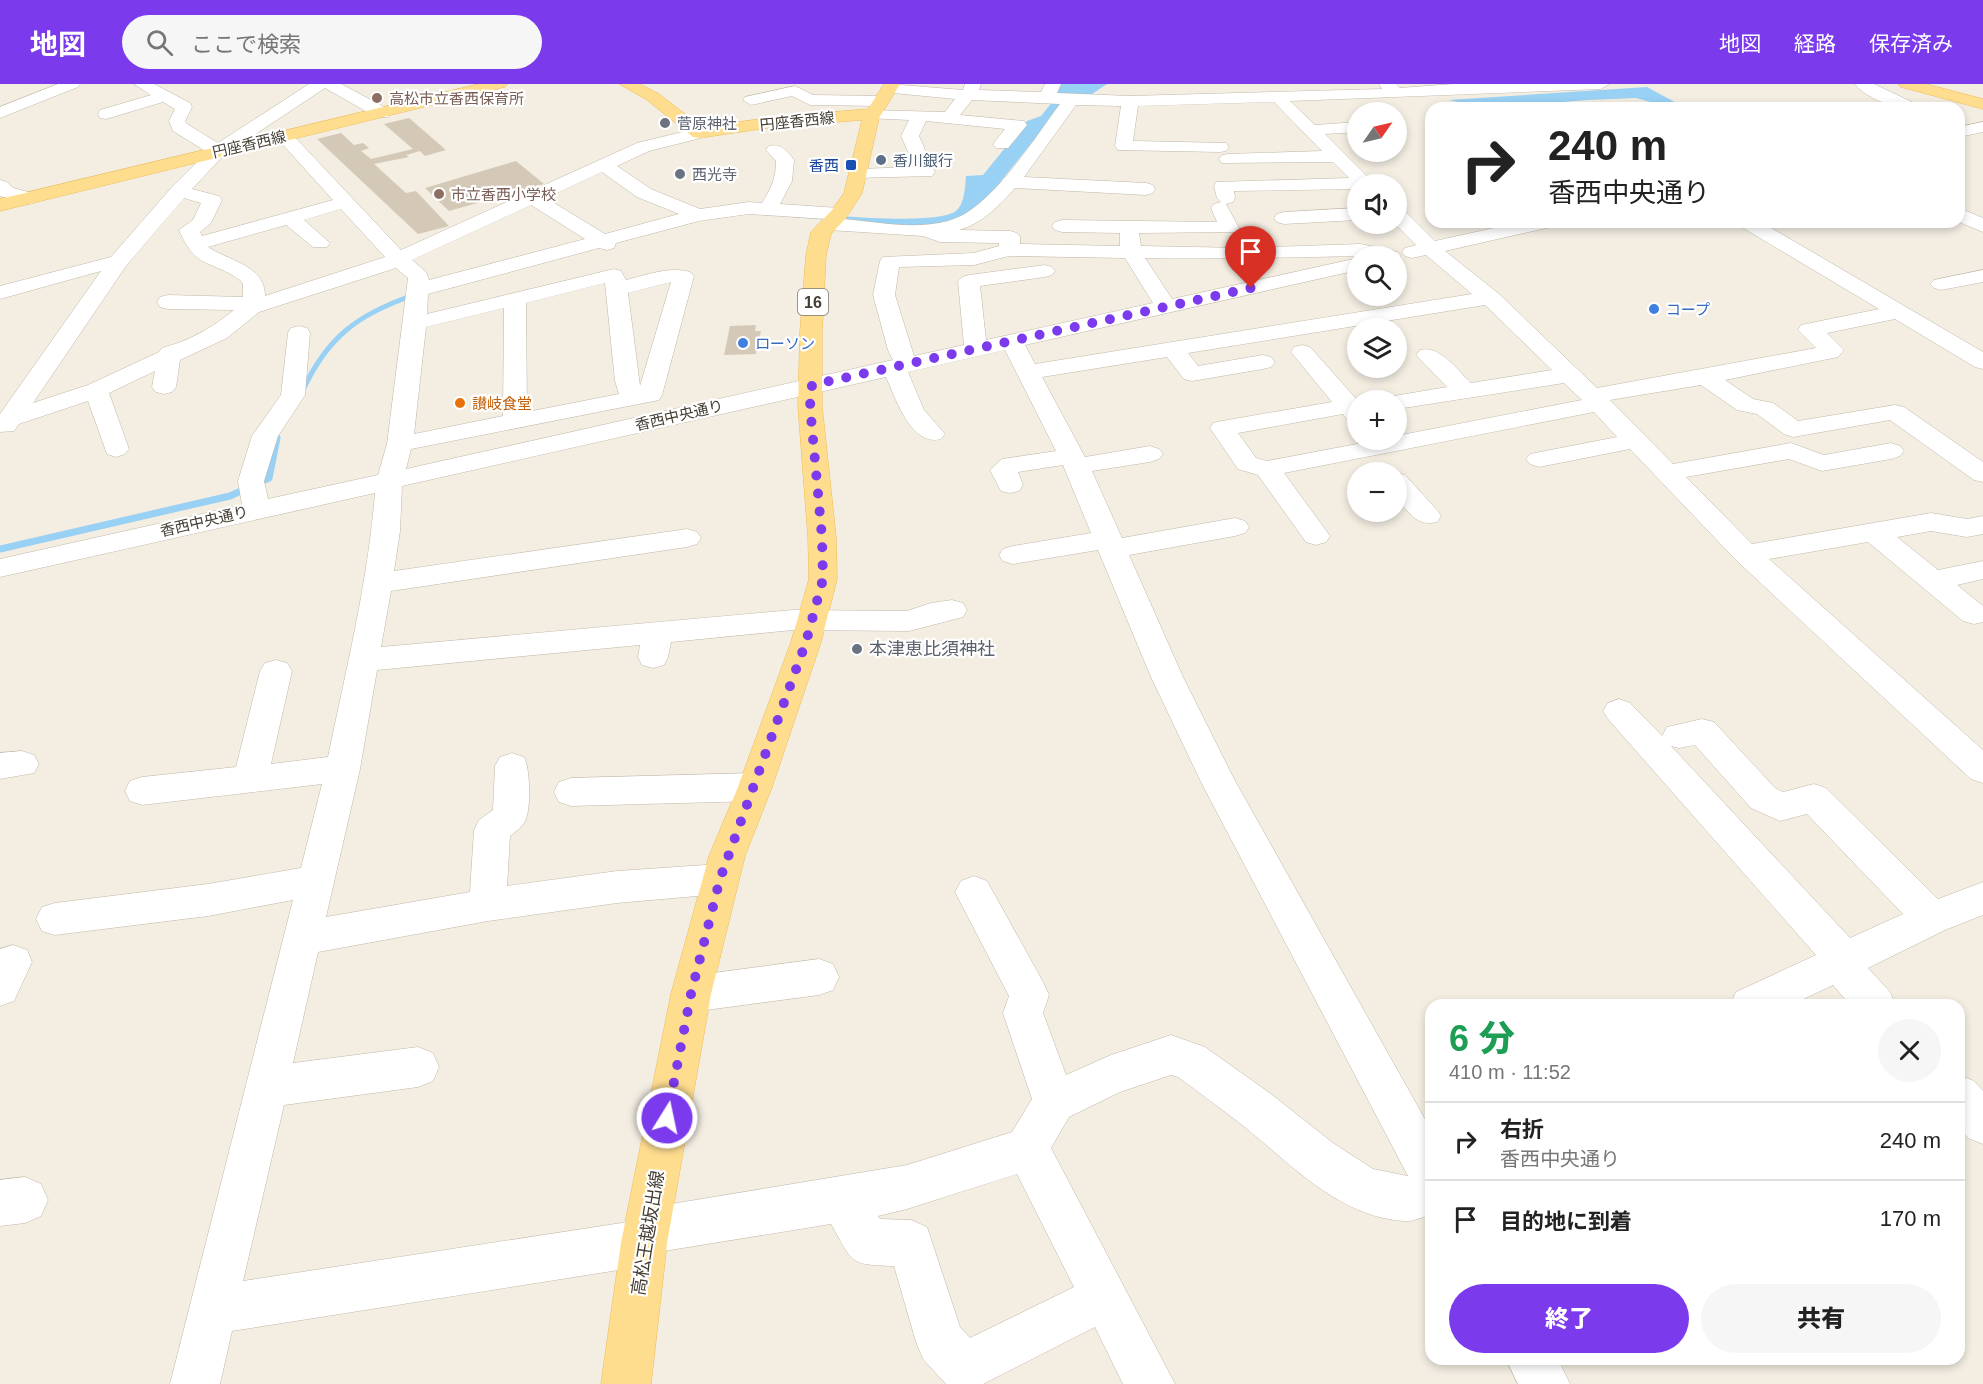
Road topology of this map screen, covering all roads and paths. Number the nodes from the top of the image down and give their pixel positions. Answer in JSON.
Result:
{"nodes":[{"id":1,"x":72,"y":84,"type":"edge"},
{"id":2,"x":180,"y":84,"type":"edge"},
{"id":3,"x":320,"y":84,"type":"edge"},
{"id":4,"x":329,"y":84,"type":"edge"},
{"id":5,"x":499,"y":84,"type":"edge"},
{"id":6,"x":628,"y":84,"type":"edge"},
{"id":7,"x":1601,"y":84,"type":"edge"},
{"id":8,"x":1907,"y":84,"type":"edge"},
{"id":9,"x":1930,"y":84,"type":"edge"},
{"id":10,"x":971,"y":89,"type":"edge"},
{"id":11,"x":1391,"y":89,"type":"edge"},
{"id":12,"x":152,"y":90,"type":"edge"},
{"id":13,"x":1859,"y":90,"type":"edge"},
{"id":14,"x":1059,"y":96,"type":"edge"},
{"id":15,"x":884,"y":97,"type":"edge"},
{"id":16,"x":1983,"y":98,"type":"edge"},
{"id":17,"x":1130,"y":101,"type":"junction"},
{"id":18,"x":1281,"y":102,"type":"dead end"},
{"id":19,"x":1872,"y":102,"type":"edge"},
{"id":20,"x":1897,"y":102,"type":"edge"},
{"id":21,"x":1983,"y":104,"type":"edge"},
{"id":22,"x":0,"y":113,"type":"edge"},
{"id":23,"x":382,"y":113,"type":"junction"},
{"id":24,"x":106,"y":114,"type":"dead end"},
{"id":25,"x":920,"y":115,"type":"junction"},
{"id":26,"x":950,"y":117,"type":"junction"},
{"id":27,"x":774,"y":122,"type":"junction"},
{"id":28,"x":1983,"y":127,"type":"edge"},
{"id":29,"x":1347,"y":128,"type":"edge"},
{"id":30,"x":1310,"y":130,"type":"junction"},
{"id":31,"x":1965,"y":130,"type":"edge"},
{"id":32,"x":699,"y":133,"type":"junction"},
{"id":33,"x":284,"y":136,"type":"junction"},
{"id":34,"x":1002,"y":144,"type":"dead end"},
{"id":35,"x":775,"y":150,"type":"dead end"},
{"id":36,"x":218,"y":151,"type":"junction"},
{"id":37,"x":1339,"y":156,"type":"junction"},
{"id":38,"x":602,"y":165,"type":"junction"},
{"id":39,"x":858,"y":174,"type":"junction"},
{"id":40,"x":1355,"y":174,"type":"edge"},
{"id":41,"x":1009,"y":182,"type":"junction"},
{"id":42,"x":1347,"y":184,"type":"edge"},
{"id":43,"x":0,"y":186,"type":"edge"},
{"id":44,"x":180,"y":191,"type":"junction"},
{"id":45,"x":531,"y":197,"type":"junction"},
{"id":46,"x":29,"y":198,"type":"junction"},
{"id":47,"x":346,"y":202,"type":"junction"},
{"id":48,"x":0,"y":205,"type":"edge"},
{"id":49,"x":1222,"y":211,"type":"junction"},
{"id":50,"x":766,"y":212,"type":"junction"},
{"id":51,"x":699,"y":215,"type":"junction"},
{"id":52,"x":1347,"y":215,"type":"edge"},
{"id":53,"x":1965,"y":217,"type":"edge"},
{"id":54,"x":289,"y":218,"type":"junction"},
{"id":55,"x":1284,"y":218,"type":"dead end"},
{"id":56,"x":834,"y":219,"type":"junction"},
{"id":57,"x":1062,"y":226,"type":"dead end"},
{"id":58,"x":1983,"y":226,"type":"edge"},
{"id":59,"x":1139,"y":227,"type":"junction"},
{"id":60,"x":1407,"y":227,"type":"edge"},
{"id":61,"x":1520,"y":228,"type":"edge"},
{"id":62,"x":1756,"y":228,"type":"edge"},
{"id":63,"x":925,"y":230,"type":"junction"},
{"id":64,"x":232,"y":234,"type":"junction"},
{"id":65,"x":1403,"y":234,"type":"edge"},
{"id":66,"x":605,"y":242,"type":"junction"},
{"id":67,"x":320,"y":243,"type":"dead end"},
{"id":68,"x":196,"y":244,"type":"junction"},
{"id":69,"x":1424,"y":249,"type":"junction"},
{"id":70,"x":249,"y":250,"type":"dead end"},
{"id":71,"x":1009,"y":250,"type":"junction"},
{"id":72,"x":1347,"y":250,"type":"edge"},
{"id":73,"x":1131,"y":252,"type":"junction"},
{"id":74,"x":1407,"y":252,"type":"edge"},
{"id":75,"x":1226,"y":254,"type":"junction"},
{"id":76,"x":397,"y":258,"type":"junction"},
{"id":77,"x":118,"y":262,"type":"junction"},
{"id":78,"x":1347,"y":266,"type":"edge"},
{"id":79,"x":1045,"y":271,"type":"dead end"},
{"id":80,"x":1983,"y":276,"type":"edge"},
{"id":81,"x":1941,"y":284,"type":"dead end"},
{"id":82,"x":617,"y":289,"type":"junction"},
{"id":83,"x":0,"y":293,"type":"edge"},
{"id":84,"x":515,"y":298,"type":"junction"},
{"id":85,"x":1490,"y":298,"type":"junction"},
{"id":86,"x":168,"y":302,"type":"dead end"},
{"id":87,"x":417,"y":303,"type":"junction"},
{"id":88,"x":251,"y":307,"type":"junction"},
{"id":89,"x":1166,"y":307,"type":"junction"},
{"id":90,"x":1898,"y":312,"type":"junction"},
{"id":91,"x":299,"y":333,"type":"dead end"},
{"id":92,"x":1012,"y":342,"type":"junction"},
{"id":93,"x":1173,"y":349,"type":"junction"},
{"id":94,"x":976,"y":350,"type":"junction"},
{"id":95,"x":1302,"y":352,"type":"dead end"},
{"id":96,"x":170,"y":353,"type":"junction"},
{"id":97,"x":1428,"y":355,"type":"dead end"},
{"id":98,"x":1263,"y":362,"type":"dead end"},
{"id":99,"x":1983,"y":362,"type":"edge"},
{"id":100,"x":900,"y":365,"type":"junction"},
{"id":101,"x":1028,"y":372,"type":"junction"},
{"id":102,"x":1568,"y":375,"type":"junction"},
{"id":103,"x":1705,"y":377,"type":"junction"},
{"id":104,"x":812,"y":385,"type":"junction"},
{"id":105,"x":164,"y":387,"type":"dead end"},
{"id":106,"x":96,"y":390,"type":"junction"},
{"id":107,"x":1464,"y":390,"type":"junction"},
{"id":108,"x":632,"y":399,"type":"junction"},
{"id":109,"x":1407,"y":400,"type":"edge"},
{"id":110,"x":1594,"y":400,"type":"junction"},
{"id":111,"x":1347,"y":405,"type":"edge"},
{"id":112,"x":1347,"y":413,"type":"edge"},
{"id":113,"x":515,"y":422,"type":"junction"},
{"id":114,"x":3,"y":425,"type":"edge"},
{"id":115,"x":932,"y":434,"type":"dead end"},
{"id":116,"x":1407,"y":439,"type":"edge"},
{"id":117,"x":1634,"y":441,"type":"junction"},
{"id":118,"x":400,"y":444,"type":"junction"},
{"id":119,"x":117,"y":449,"type":"dead end"},
{"id":120,"x":1354,"y":450,"type":"edge"},
{"id":121,"x":1891,"y":451,"type":"dead end"},
{"id":122,"x":1150,"y":454,"type":"dead end"},
{"id":123,"x":1539,"y":459,"type":"dead end"},
{"id":124,"x":1074,"y":461,"type":"junction"},
{"id":125,"x":1267,"y":469,"type":"junction"},
{"id":126,"x":1665,"y":473,"type":"junction"},
{"id":127,"x":1983,"y":474,"type":"edge"},
{"id":128,"x":389,"y":481,"type":"junction"},
{"id":129,"x":1010,"y":485,"type":"dead end"},
{"id":130,"x":1407,"y":493,"type":"edge"},
{"id":131,"x":253,"y":494,"type":"junction"},
{"id":132,"x":1427,"y":516,"type":"dead end"},
{"id":133,"x":1983,"y":525,"type":"edge"},
{"id":134,"x":1235,"y":527,"type":"dead end"},
{"id":135,"x":1875,"y":533,"type":"junction"},
{"id":136,"x":1316,"y":536,"type":"dead end"},
{"id":137,"x":687,"y":538,"type":"dead end"},
{"id":138,"x":1111,"y":544,"type":"junction"},
{"id":139,"x":1746,"y":554,"type":"junction"},
{"id":140,"x":1014,"y":555,"type":"dead end"},
{"id":141,"x":0,"y":568,"type":"edge"},
{"id":142,"x":1983,"y":570,"type":"edge"},
{"id":143,"x":1933,"y":581,"type":"junction"},
{"id":144,"x":378,"y":584,"type":"junction"},
{"id":145,"x":952,"y":610,"type":"dead end"},
{"id":146,"x":1974,"y":614,"type":"dead end"},
{"id":147,"x":811,"y":620,"type":"junction"},
{"id":148,"x":363,"y":660,"type":"junction"},
{"id":149,"x":276,"y":671,"type":"dead end"},
{"id":150,"x":1619,"y":711,"type":"dead end"},
{"id":151,"x":1679,"y":736,"type":"dead end"},
{"id":152,"x":1976,"y":754,"type":"edge"},
{"id":153,"x":512,"y":766,"type":"dead end"},
{"id":154,"x":343,"y":769,"type":"junction"},
{"id":155,"x":250,"y":779,"type":"junction"},
{"id":156,"x":755,"y":787,"type":"junction"},
{"id":157,"x":142,"y":792,"type":"dead end"},
{"id":158,"x":571,"y":792,"type":"dead end"},
{"id":159,"x":720,"y":879,"type":"junction"},
{"id":160,"x":314,"y":881,"type":"junction"},
{"id":161,"x":974,"y":892,"type":"dead end"},
{"id":162,"x":1983,"y":898,"type":"edge"},
{"id":163,"x":488,"y":905,"type":"junction"},
{"id":164,"x":82,"y":907,"type":"dead end"},
{"id":165,"x":1932,"y":918,"type":"junction"},
{"id":166,"x":303,"y":938,"type":"junction"},
{"id":167,"x":1842,"y":962,"type":"junction"},
{"id":168,"x":819,"y":977,"type":"dead end"},
{"id":169,"x":691,"y":994,"type":"junction"},
{"id":170,"x":1763,"y":999,"type":"edge"},
{"id":171,"x":1871,"y":999,"type":"edge"},
{"id":172,"x":418,"y":1067,"type":"dead end"},
{"id":173,"x":265,"y":1087,"type":"junction"},
{"id":174,"x":1054,"y":1102,"type":"junction"},
{"id":175,"x":1965,"y":1103,"type":"edge"},
{"id":176,"x":1983,"y":1123,"type":"edge"},
{"id":177,"x":1026,"y":1147,"type":"junction"},
{"id":178,"x":1425,"y":1163,"type":"edge"},
{"id":179,"x":1425,"y":1194,"type":"edge"},
{"id":180,"x":843,"y":1200,"type":"junction"},
{"id":181,"x":646,"y":1237,"type":"junction"},
{"id":182,"x":1105,"y":1297,"type":"junction"},
{"id":183,"x":211,"y":1310,"type":"junction"},
{"id":184,"x":1534,"y":1365,"type":"edge"},
{"id":185,"x":195,"y":1384,"type":"edge"},
{"id":186,"x":626,"y":1384,"type":"edge"},
{"id":187,"x":1150,"y":1384,"type":"edge"},
{"id":188,"x":1545,"y":1384,"type":"edge"}],
"edges":[{"from":1,"to":22,"type":"street"},
{"from":2,"to":12,"type":"street"},
{"from":3,"to":36,"type":"street"},
{"from":4,"to":23,"type":"street"},
{"from":5,"to":23,"type":"main road","name":"円座香西線"},
{"from":6,"to":32,"type":"main road"},
{"from":7,"to":11,"type":"street"},
{"from":8,"to":21,"type":"main road"},
{"from":9,"to":16,"type":"main road"},
{"from":10,"to":14,"type":"street"},
{"from":10,"to":15,"type":"street"},
{"from":10,"to":26,"type":"street"},
{"from":11,"to":17,"type":"street"},
{"from":12,"to":24,"type":"street"},
{"from":12,"to":36,"type":"street"},
{"from":13,"to":19,"type":"street"},
{"from":13,"to":20,"type":"street"},
{"from":14,"to":17,"type":"street"},
{"from":14,"to":41,"type":"street"},
{"from":15,"to":25,"type":"street"},
{"from":15,"to":27,"type":"main road","name":"円座香西線"},
{"from":15,"to":27,"type":"street"},
{"from":15,"to":39,"type":"main road","name":"高松王越坂出線","number":"16"},
{"from":17,"to":37,"type":"street"},
{"from":18,"to":30,"type":"street"},
{"from":23,"to":33,"type":"main road","name":"円座香西線"},
{"from":25,"to":26,"type":"street"},
{"from":25,"to":39,"type":"street"},
{"from":26,"to":34,"type":"street"},
{"from":27,"to":32,"type":"main road","name":"円座香西線"},
{"from":28,"to":31,"type":"street"},
{"from":29,"to":30,"type":"street"},
{"from":30,"to":37,"type":"street"},
{"from":32,"to":38,"type":"street"},
{"from":33,"to":36,"type":"main road","name":"円座香西線"},
{"from":33,"to":47,"type":"street"},
{"from":35,"to":50,"type":"street"},
{"from":36,"to":44,"type":"street"},
{"from":36,"to":46,"type":"main road","name":"円座香西線"},
{"from":37,"to":40,"type":"street"},
{"from":38,"to":45,"type":"street"},
{"from":38,"to":51,"type":"street"},
{"from":39,"to":56,"type":"main road","name":"高松王越坂出線","number":"16"},
{"from":41,"to":59,"type":"street"},
{"from":41,"to":63,"type":"street"},
{"from":42,"to":49,"type":"street"},
{"from":43,"to":46,"type":"street"},
{"from":44,"to":68,"type":"street"},
{"from":44,"to":77,"type":"street"},
{"from":45,"to":66,"type":"street"},
{"from":45,"to":76,"type":"street"},
{"from":46,"to":48,"type":"main road","name":"円座香西線"},
{"from":47,"to":54,"type":"street"},
{"from":47,"to":76,"type":"street"},
{"from":49,"to":59,"type":"street"},
{"from":49,"to":75,"type":"street"},
{"from":50,"to":51,"type":"street"},
{"from":50,"to":56,"type":"street"},
{"from":50,"to":66,"type":"street"},
{"from":51,"to":66,"type":"street"},
{"from":52,"to":55,"type":"street"},
{"from":53,"to":58,"type":"street"},
{"from":54,"to":64,"type":"street"},
{"from":54,"to":67,"type":"street"},
{"from":56,"to":63,"type":"street"},
{"from":56,"to":104,"type":"main road","name":"高松王越坂出線","number":"16"},
{"from":57,"to":59,"type":"street"},
{"from":59,"to":73,"type":"street"},
{"from":60,"to":69,"type":"street"},
{"from":61,"to":69,"type":"street"},
{"from":62,"to":90,"type":"street"},
{"from":63,"to":71,"type":"street"},
{"from":64,"to":68,"type":"street"},
{"from":64,"to":70,"type":"street"},
{"from":65,"to":69,"type":"street"},
{"from":66,"to":87,"type":"street"},
{"from":68,"to":88,"type":"street"},
{"from":69,"to":74,"type":"street"},
{"from":69,"to":85,"type":"street"},
{"from":71,"to":73,"type":"street"},
{"from":71,"to":100,"type":"street"},
{"from":72,"to":75,"type":"street"},
{"from":73,"to":75,"type":"street"},
{"from":73,"to":89,"type":"street"},
{"from":76,"to":87,"type":"street"},
{"from":76,"to":88,"type":"street"},
{"from":77,"to":83,"type":"street"},
{"from":77,"to":114,"type":"street"},
{"from":78,"to":89,"type":"street","name":"香西中央通り"},
{"from":79,"to":94,"type":"street"},
{"from":80,"to":81,"type":"street"},
{"from":82,"to":84,"type":"street"},
{"from":82,"to":108,"type":"street"},
{"from":82,"to":108,"type":"street"},
{"from":84,"to":87,"type":"street"},
{"from":84,"to":113,"type":"street"},
{"from":85,"to":93,"type":"street"},
{"from":85,"to":102,"type":"street"},
{"from":86,"to":88,"type":"street"},
{"from":87,"to":118,"type":"street"},
{"from":88,"to":96,"type":"street"},
{"from":89,"to":92,"type":"street","name":"香西中央通り"},
{"from":90,"to":99,"type":"street"},
{"from":90,"to":103,"type":"street"},
{"from":91,"to":131,"type":"street"},
{"from":92,"to":94,"type":"street","name":"香西中央通り"},
{"from":92,"to":101,"type":"street"},
{"from":93,"to":98,"type":"street"},
{"from":93,"to":101,"type":"street"},
{"from":94,"to":100,"type":"street","name":"香西中央通り"},
{"from":95,"to":111,"type":"street"},
{"from":96,"to":105,"type":"street"},
{"from":96,"to":106,"type":"street"},
{"from":97,"to":107,"type":"street"},
{"from":100,"to":104,"type":"street","name":"香西中央通り"},
{"from":100,"to":115,"type":"street"},
{"from":101,"to":124,"type":"street"},
{"from":102,"to":107,"type":"street"},
{"from":102,"to":110,"type":"street"},
{"from":103,"to":110,"type":"street"},
{"from":103,"to":127,"type":"street"},
{"from":104,"to":128,"type":"street","name":"香西中央通り"},
{"from":104,"to":147,"type":"main road","name":"高松王越坂出線","number":"16"},
{"from":106,"to":114,"type":"street"},
{"from":106,"to":119,"type":"street"},
{"from":107,"to":109,"type":"street"},
{"from":108,"to":113,"type":"street"},
{"from":110,"to":116,"type":"street"},
{"from":110,"to":117,"type":"street"},
{"from":112,"to":125,"type":"street"},
{"from":113,"to":118,"type":"street"},
{"from":117,"to":123,"type":"street"},
{"from":117,"to":126,"type":"street"},
{"from":118,"to":128,"type":"street"},
{"from":120,"to":125,"type":"street"},
{"from":121,"to":126,"type":"street"},
{"from":122,"to":124,"type":"street"},
{"from":124,"to":129,"type":"street"},
{"from":124,"to":138,"type":"street"},
{"from":125,"to":136,"type":"street"},
{"from":126,"to":139,"type":"street"},
{"from":128,"to":131,"type":"street","name":"香西中央通り"},
{"from":128,"to":144,"type":"street"},
{"from":130,"to":132,"type":"street"},
{"from":131,"to":141,"type":"street","name":"香西中央通り"},
{"from":133,"to":135,"type":"street"},
{"from":134,"to":138,"type":"street"},
{"from":135,"to":139,"type":"street"},
{"from":135,"to":143,"type":"street"},
{"from":137,"to":144,"type":"street"},
{"from":138,"to":140,"type":"street"},
{"from":138,"to":178,"type":"street"},
{"from":139,"to":152,"type":"street"},
{"from":142,"to":143,"type":"street"},
{"from":143,"to":146,"type":"street"},
{"from":144,"to":148,"type":"street"},
{"from":145,"to":147,"type":"street"},
{"from":147,"to":148,"type":"street"},
{"from":147,"to":156,"type":"main road","name":"高松王越坂出線","number":"16"},
{"from":148,"to":154,"type":"street"},
{"from":149,"to":155,"type":"street"},
{"from":150,"to":167,"type":"street"},
{"from":151,"to":165,"type":"street"},
{"from":153,"to":163,"type":"street"},
{"from":154,"to":155,"type":"street"},
{"from":154,"to":160,"type":"street"},
{"from":155,"to":157,"type":"street"},
{"from":156,"to":158,"type":"street"},
{"from":156,"to":159,"type":"main road","name":"高松王越坂出線","number":"16"},
{"from":159,"to":163,"type":"street"},
{"from":159,"to":169,"type":"main road","name":"高松王越坂出線","number":"16"},
{"from":160,"to":164,"type":"street"},
{"from":160,"to":166,"type":"street"},
{"from":161,"to":174,"type":"street"},
{"from":162,"to":165,"type":"street"},
{"from":163,"to":166,"type":"street"},
{"from":165,"to":167,"type":"street"},
{"from":166,"to":173,"type":"street"},
{"from":167,"to":170,"type":"street"},
{"from":167,"to":171,"type":"street"},
{"from":168,"to":169,"type":"street"},
{"from":169,"to":181,"type":"main road","name":"高松王越坂出線","number":"16"},
{"from":172,"to":173,"type":"street"},
{"from":173,"to":183,"type":"street"},
{"from":174,"to":177,"type":"street"},
{"from":174,"to":179,"type":"street"},
{"from":175,"to":176,"type":"street"},
{"from":177,"to":180,"type":"street"},
{"from":177,"to":182,"type":"street"},
{"from":180,"to":181,"type":"street"},
{"from":180,"to":182,"type":"street"},
{"from":181,"to":183,"type":"street"},
{"from":181,"to":186,"type":"main road","name":"高松王越坂出線","number":"16"},
{"from":182,"to":187,"type":"street"},
{"from":183,"to":185,"type":"street"},
{"from":184,"to":188,"type":"street"}]}
